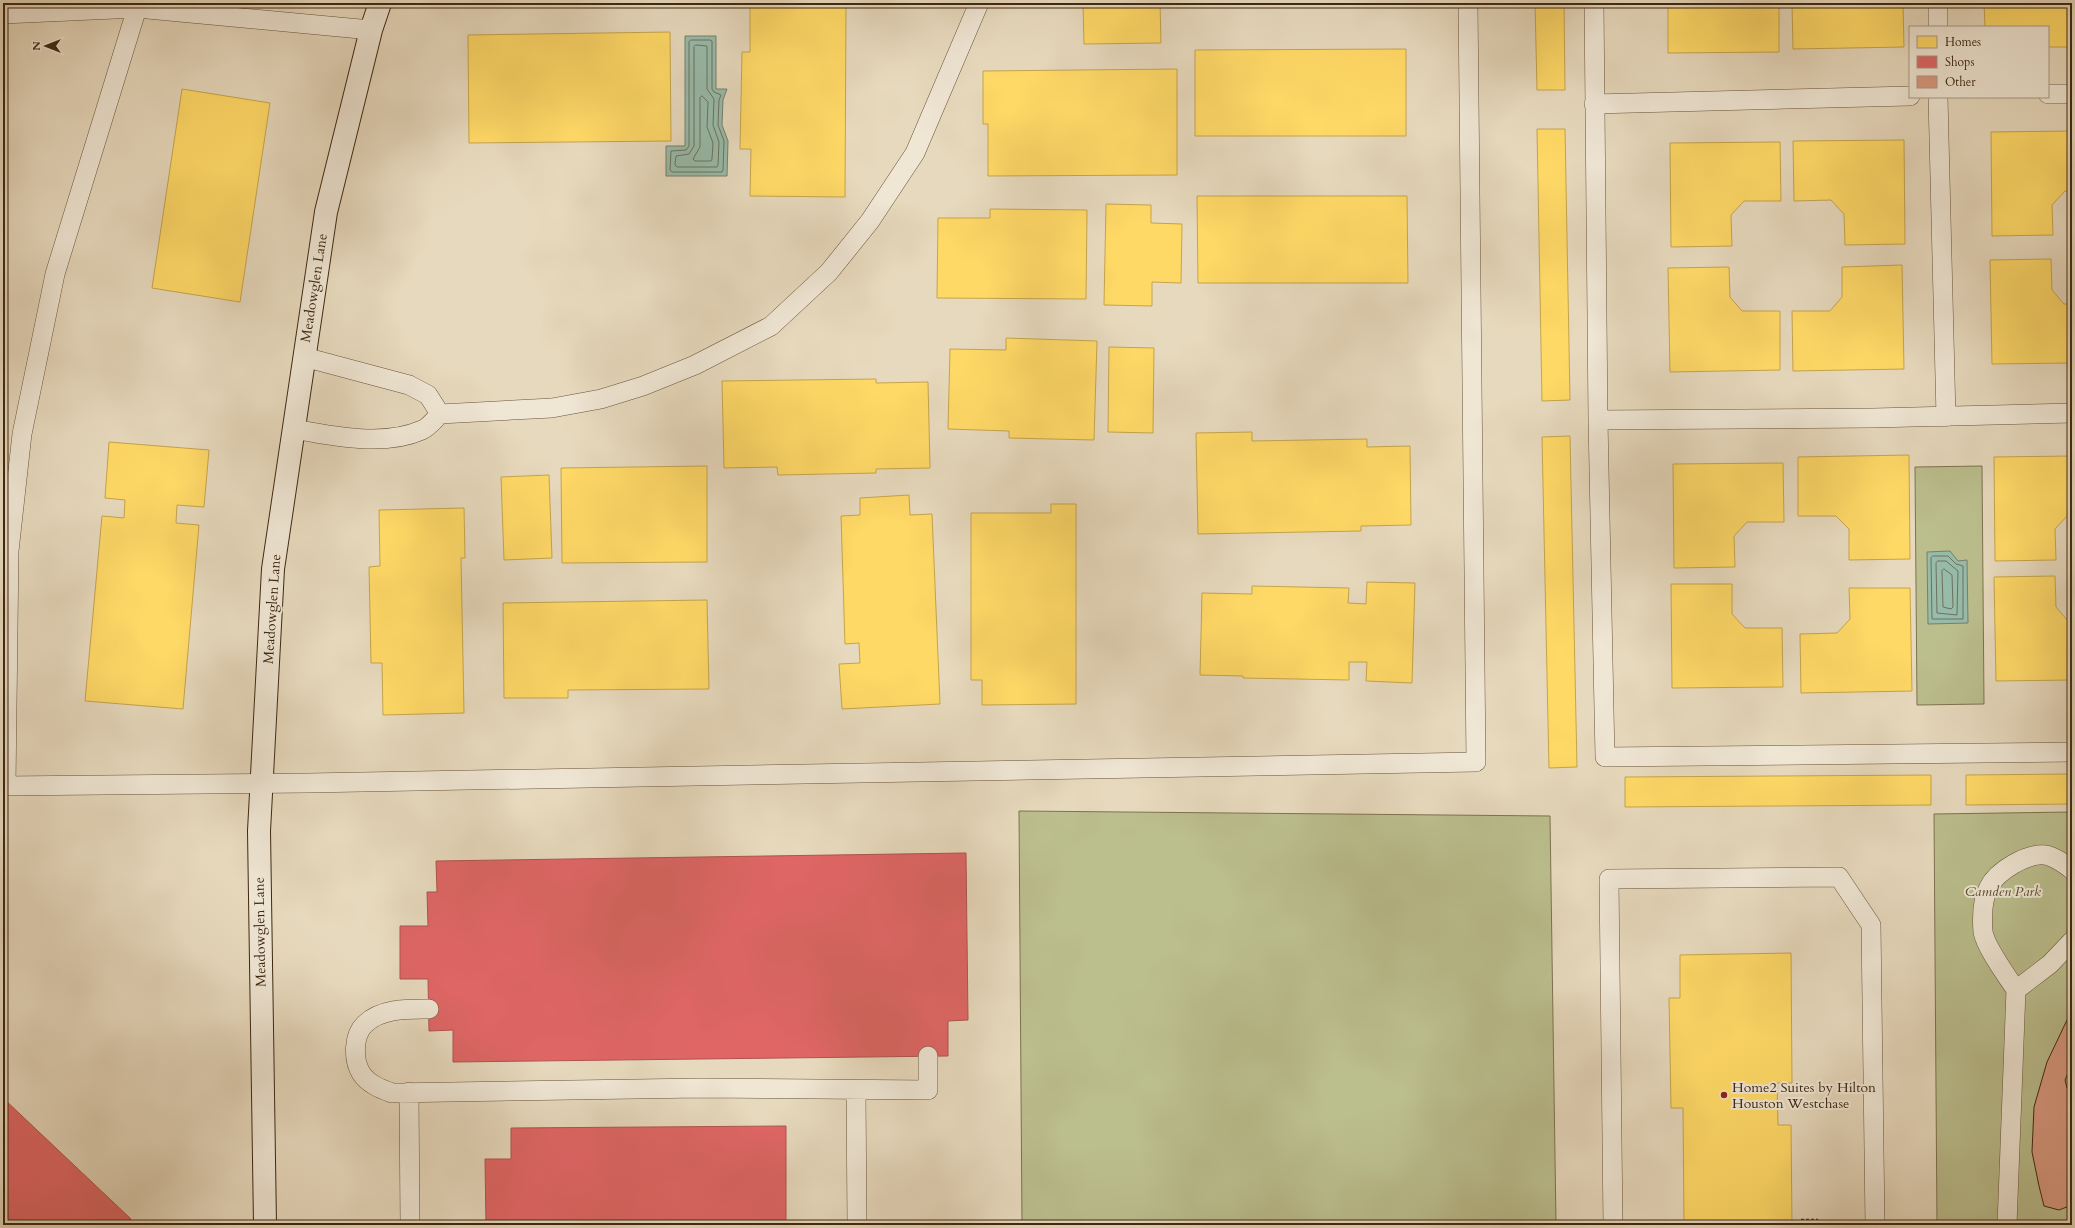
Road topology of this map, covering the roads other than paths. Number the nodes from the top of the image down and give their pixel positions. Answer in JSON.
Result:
{"nodes":[{"id":1,"x":380,"y":3,"type":"edge"},
{"id":2,"x":979,"y":3,"type":"edge"},
{"id":3,"x":1468,"y":3,"type":"edge"},
{"id":4,"x":1594,"y":3,"type":"edge"},
{"id":5,"x":1938,"y":3,"type":"edge"},
{"id":6,"x":137,"y":8,"type":"junction"},
{"id":7,"x":3,"y":14,"type":"edge"},
{"id":8,"x":1938,"y":26,"type":"edge"},
{"id":9,"x":371,"y":30,"type":"junction"},
{"id":10,"x":2049,"y":94,"type":"edge"},
{"id":11,"x":2072,"y":94,"type":"edge"},
{"id":12,"x":1909,"y":96,"type":"edge"},
{"id":13,"x":1938,"y":98,"type":"edge"},
{"id":14,"x":1594,"y":104,"type":"junction"},
{"id":15,"x":304,"y":358,"type":"junction"},
{"id":16,"x":2072,"y":413,"type":"edge"},
{"id":17,"x":440,"y":414,"type":"junction"},
{"id":18,"x":1946,"y":416,"type":"junction"},
{"id":19,"x":1598,"y":420,"type":"junction"},
{"id":20,"x":294,"y":429,"type":"junction"},
{"id":21,"x":2072,"y":752,"type":"edge"},
{"id":22,"x":262,"y":784,"type":"junction"},
{"id":23,"x":5,"y":786,"type":"edge"},
{"id":24,"x":2072,"y":870,"type":"edge"},
{"id":25,"x":2072,"y":941,"type":"edge"},
{"id":26,"x":2016,"y":990,"type":"junction"},
{"id":27,"x":429,"y":1009,"type":"dead end"},
{"id":28,"x":928,"y":1056,"type":"dead end"},
{"id":29,"x":856,"y":1090,"type":"junction"},
{"id":30,"x":409,"y":1092,"type":"junction"},
{"id":31,"x":265,"y":1225,"type":"edge"},
{"id":32,"x":410,"y":1225,"type":"edge"},
{"id":33,"x":857,"y":1225,"type":"edge"},
{"id":34,"x":1613,"y":1225,"type":"edge"},
{"id":35,"x":1874,"y":1225,"type":"edge"},
{"id":36,"x":2007,"y":1225,"type":"edge"}],
"edges":[{"from":1,"to":9,"type":"street","name":"Meadowglen Lane"},
{"from":2,"to":17,"type":"lane"},
{"from":3,"to":22,"type":"lane"},
{"from":4,"to":14,"type":"lane"},
{"from":5,"to":8,"type":"lane"},
{"from":6,"to":7,"type":"lane"},
{"from":6,"to":9,"type":"lane"},
{"from":6,"to":23,"type":"lane"},
{"from":9,"to":15,"type":"street","name":"Meadowglen Lane"},
{"from":10,"to":11,"type":"lane"},
{"from":12,"to":14,"type":"lane"},
{"from":13,"to":18,"type":"lane"},
{"from":14,"to":19,"type":"lane"},
{"from":15,"to":17,"type":"lane"},
{"from":15,"to":20,"type":"street","name":"Meadowglen Lane"},
{"from":16,"to":18,"type":"lane"},
{"from":17,"to":20,"type":"lane"},
{"from":18,"to":19,"type":"lane"},
{"from":19,"to":21,"type":"lane"},
{"from":20,"to":22,"type":"street","name":"Meadowglen Lane"},
{"from":22,"to":23,"type":"lane"},
{"from":22,"to":31,"type":"street","name":"Meadowglen Lane"},
{"from":24,"to":26,"type":"lane"},
{"from":25,"to":26,"type":"lane"},
{"from":26,"to":36,"type":"lane"},
{"from":27,"to":30,"type":"lane"},
{"from":28,"to":29,"type":"lane"},
{"from":29,"to":30,"type":"lane"},
{"from":29,"to":33,"type":"lane"},
{"from":30,"to":32,"type":"lane"},
{"from":34,"to":35,"type":"lane"}]}
